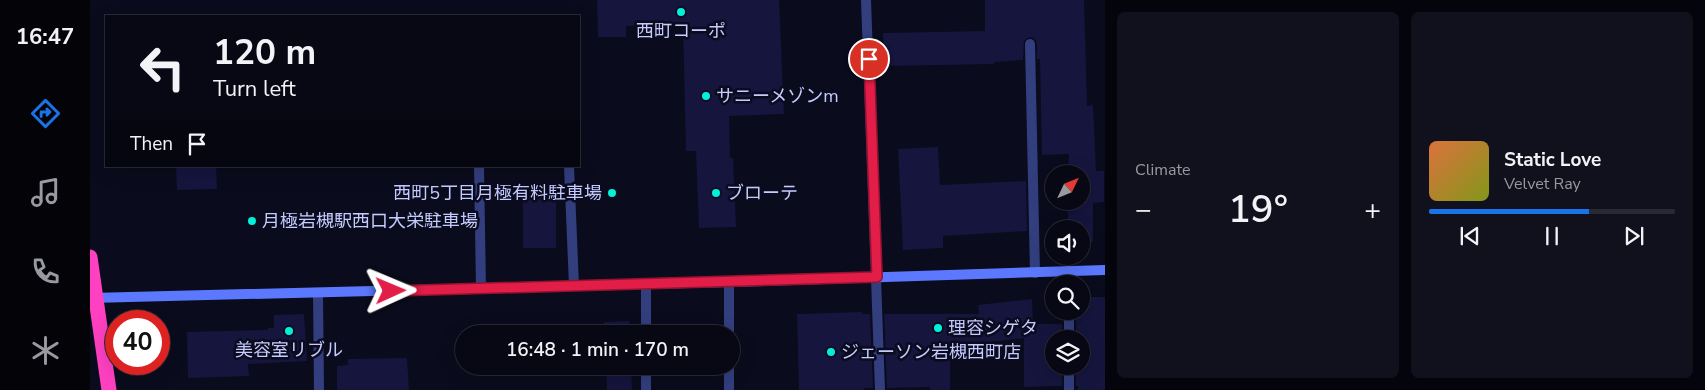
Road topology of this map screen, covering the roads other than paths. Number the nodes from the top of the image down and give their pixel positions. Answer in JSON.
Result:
{"nodes":[{"id":1,"x":866,"y":0,"type":"edge"},
{"id":2,"x":1030,"y":44,"type":"dead end"},
{"id":3,"x":479,"y":167,"type":"edge"},
{"id":4,"x":569,"y":167,"type":"edge"},
{"id":5,"x":90,"y":257,"type":"edge"},
{"id":6,"x":1105,"y":270,"type":"edge"},
{"id":7,"x":1069,"y":272,"type":"joint"},
{"id":8,"x":1035,"y":273,"type":"junction"},
{"id":9,"x":877,"y":277,"type":"junction"},
{"id":10,"x":729,"y":282,"type":"junction"},
{"id":11,"x":646,"y":284,"type":"junction"},
{"id":12,"x":574,"y":286,"type":"junction"},
{"id":13,"x":481,"y":288,"type":"junction"},
{"id":14,"x":318,"y":293,"type":"junction"},
{"id":15,"x":93,"y":298,"type":"edge"},
{"id":16,"x":646,"y":325,"type":"edge"},
{"id":17,"x":729,"y":325,"type":"edge"},
{"id":18,"x":646,"y":375,"type":"edge"},
{"id":19,"x":729,"y":375,"type":"edge"},
{"id":20,"x":1069,"y":375,"type":"edge"},
{"id":21,"x":108,"y":390,"type":"edge"},
{"id":22,"x":319,"y":390,"type":"edge"},
{"id":23,"x":646,"y":390,"type":"edge"},
{"id":24,"x":729,"y":390,"type":"edge"},
{"id":25,"x":880,"y":390,"type":"edge"},
{"id":26,"x":1069,"y":390,"type":"edge"}],
"edges":[{"from":1,"to":9,"type":"street"},
{"from":2,"to":8,"type":"street"},
{"from":3,"to":13,"type":"street"},
{"from":4,"to":12,"type":"street"},
{"from":5,"to":15,"type":"highway"},
{"from":6,"to":7,"type":"street"},
{"from":7,"to":8,"type":"street"},
{"from":8,"to":9,"type":"street"},
{"from":9,"to":10,"type":"street"},
{"from":9,"to":25,"type":"street"},
{"from":10,"to":11,"type":"street"},
{"from":10,"to":17,"type":"street"},
{"from":11,"to":12,"type":"street"},
{"from":11,"to":16,"type":"street"},
{"from":12,"to":13,"type":"street"},
{"from":13,"to":14,"type":"street"},
{"from":14,"to":15,"type":"street"},
{"from":14,"to":22,"type":"street"},
{"from":15,"to":21,"type":"highway"},
{"from":18,"to":23,"type":"street"},
{"from":19,"to":24,"type":"street"},
{"from":20,"to":26,"type":"street"}]}
